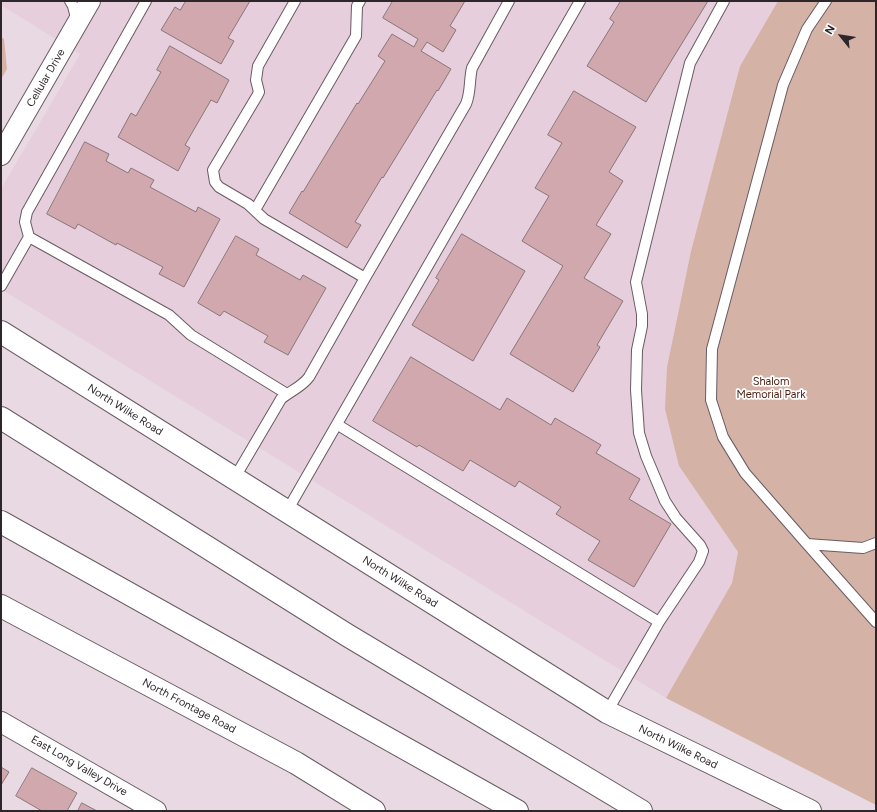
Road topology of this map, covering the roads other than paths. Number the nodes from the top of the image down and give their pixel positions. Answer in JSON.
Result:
{"nodes":[{"id":1,"x":70,"y":1,"type":"edge"},
{"id":2,"x":90,"y":1,"type":"edge"},
{"id":3,"x":146,"y":1,"type":"edge"},
{"id":4,"x":295,"y":1,"type":"edge"},
{"id":5,"x":360,"y":1,"type":"edge"},
{"id":6,"x":509,"y":1,"type":"edge"},
{"id":7,"x":580,"y":1,"type":"edge"},
{"id":8,"x":724,"y":1,"type":"edge"},
{"id":9,"x":826,"y":1,"type":"edge"},
{"id":10,"x":77,"y":23,"type":"junction"},
{"id":11,"x":1,"y":155,"type":"edge"},
{"id":12,"x":255,"y":210,"type":"junction"},
{"id":13,"x":29,"y":237,"type":"junction"},
{"id":14,"x":365,"y":278,"type":"junction"},
{"id":15,"x":1,"y":286,"type":"edge"},
{"id":16,"x":1,"y":332,"type":"edge"},
{"id":17,"x":287,"y":394,"type":"junction"},
{"id":18,"x":1,"y":418,"type":"edge"},
{"id":19,"x":338,"y":425,"type":"junction"},
{"id":20,"x":234,"y":479,"type":"junction"},
{"id":21,"x":287,"y":511,"type":"junction"},
{"id":22,"x":1,"y":522,"type":"edge"},
{"id":23,"x":876,"y":543,"type":"edge"},
{"id":24,"x":807,"y":544,"type":"junction"},
{"id":25,"x":1,"y":606,"type":"edge"},
{"id":26,"x":659,"y":622,"type":"junction"},
{"id":27,"x":876,"y":622,"type":"edge"},
{"id":28,"x":607,"y":712,"type":"junction"},
{"id":29,"x":1,"y":722,"type":"edge"},
{"id":30,"x":156,"y":811,"type":"edge"},
{"id":31,"x":374,"y":811,"type":"edge"},
{"id":32,"x":517,"y":811,"type":"edge"},
{"id":33,"x":641,"y":811,"type":"edge"},
{"id":34,"x":810,"y":811,"type":"edge"}],
"edges":[{"from":1,"to":10,"type":"lane"},
{"from":2,"to":10,"type":"street","name":"Cellular Drive"},
{"from":3,"to":13,"type":"lane"},
{"from":4,"to":12,"type":"lane"},
{"from":5,"to":12,"type":"lane"},
{"from":6,"to":14,"type":"lane"},
{"from":7,"to":19,"type":"lane"},
{"from":8,"to":26,"type":"lane"},
{"from":9,"to":24,"type":"lane"},
{"from":10,"to":11,"type":"street","name":"Cellular Drive"},
{"from":12,"to":14,"type":"lane"},
{"from":13,"to":15,"type":"lane"},
{"from":13,"to":17,"type":"lane"},
{"from":14,"to":17,"type":"lane"},
{"from":16,"to":20,"type":"main road","name":"North Wilke Road"},
{"from":17,"to":20,"type":"lane"},
{"from":18,"to":33,"type":"main road"},
{"from":19,"to":21,"type":"lane"},
{"from":19,"to":26,"type":"lane"},
{"from":20,"to":21,"type":"main road","name":"North Wilke Road"},
{"from":21,"to":28,"type":"main road","name":"North Wilke Road"},
{"from":22,"to":32,"type":"main road"},
{"from":23,"to":24,"type":"lane"},
{"from":24,"to":27,"type":"lane"},
{"from":25,"to":31,"type":"main road","name":"North Frontage Road"},
{"from":26,"to":28,"type":"lane"},
{"from":28,"to":34,"type":"main road","name":"North Wilke Road"},
{"from":29,"to":30,"type":"street","name":"East Long Valley Drive"}]}
